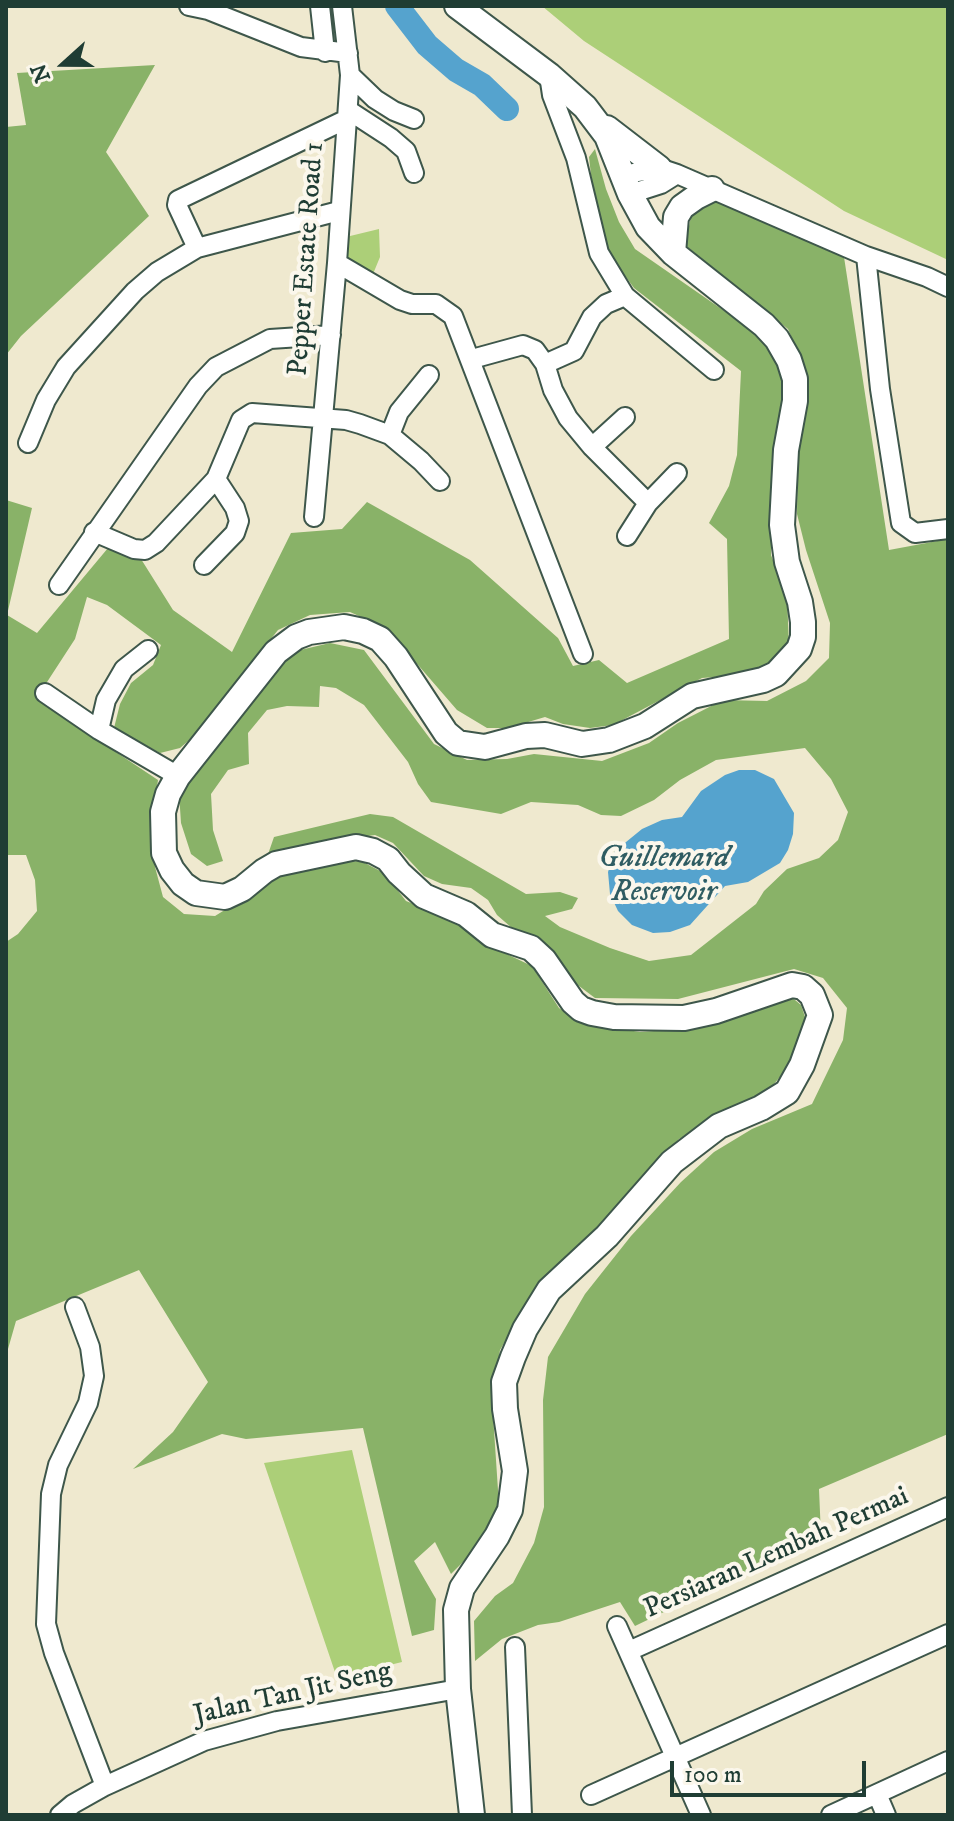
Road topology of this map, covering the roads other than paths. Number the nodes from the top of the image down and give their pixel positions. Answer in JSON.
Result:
{"nodes":[{"id":1,"x":189,"y":6,"type":"edge"},
{"id":2,"x":320,"y":6,"type":"edge"},
{"id":3,"x":342,"y":6,"type":"edge"},
{"id":4,"x":457,"y":6,"type":"edge"},
{"id":5,"x":325,"y":52,"type":"junction"},
{"id":6,"x":348,"y":53,"type":"junction"},
{"id":7,"x":350,"y":75,"type":"junction"},
{"id":8,"x":549,"y":75,"type":"junction"},
{"id":9,"x":347,"y":114,"type":"junction"},
{"id":10,"x":414,"y":119,"type":"dead end"},
{"id":11,"x":596,"y":119,"type":"junction"},
{"id":12,"x":668,"y":171,"type":"junction"},
{"id":13,"x":414,"y":173,"type":"dead end"},
{"id":14,"x":627,"y":184,"type":"junction"},
{"id":15,"x":712,"y":189,"type":"junction"},
{"id":16,"x":339,"y":211,"type":"junction"},
{"id":17,"x":197,"y":248,"type":"junction"},
{"id":18,"x":673,"y":253,"type":"junction"},
{"id":19,"x":866,"y":256,"type":"junction"},
{"id":20,"x":337,"y":263,"type":"junction"},
{"id":21,"x":948,"y":287,"type":"edge"},
{"id":22,"x":625,"y":296,"type":"junction"},
{"id":23,"x":331,"y":335,"type":"junction"},
{"id":24,"x":472,"y":359,"type":"junction"},
{"id":25,"x":545,"y":364,"type":"junction"},
{"id":26,"x":714,"y":370,"type":"dead end"},
{"id":27,"x":429,"y":375,"type":"dead end"},
{"id":28,"x":625,"y":417,"type":"dead end"},
{"id":29,"x":323,"y":419,"type":"junction"},
{"id":30,"x":390,"y":435,"type":"junction"},
{"id":31,"x":28,"y":443,"type":"dead end"},
{"id":32,"x":592,"y":447,"type":"junction"},
{"id":33,"x":677,"y":473,"type":"dead end"},
{"id":34,"x":216,"y":479,"type":"junction"},
{"id":35,"x":440,"y":481,"type":"dead end"},
{"id":36,"x":648,"y":503,"type":"junction"},
{"id":37,"x":314,"y":517,"type":"dead end"},
{"id":38,"x":948,"y":529,"type":"edge"},
{"id":39,"x":94,"y":532,"type":"junction"},
{"id":40,"x":627,"y":536,"type":"dead end"},
{"id":41,"x":204,"y":565,"type":"dead end"},
{"id":42,"x":59,"y":585,"type":"dead end"},
{"id":43,"x":148,"y":650,"type":"dead end"},
{"id":44,"x":583,"y":654,"type":"dead end"},
{"id":45,"x":45,"y":693,"type":"dead end"},
{"id":46,"x":99,"y":730,"type":"junction"},
{"id":47,"x":178,"y":776,"type":"junction"},
{"id":48,"x":75,"y":1307,"type":"dead end"},
{"id":49,"x":948,"y":1507,"type":"edge"},
{"id":50,"x":617,"y":1626,"type":"dead end"},
{"id":51,"x":948,"y":1634,"type":"edge"},
{"id":52,"x":515,"y":1647,"type":"dead end"},
{"id":53,"x":629,"y":1651,"type":"junction"},
{"id":54,"x":458,"y":1689,"type":"junction"},
{"id":55,"x":675,"y":1756,"type":"junction"},
{"id":56,"x":948,"y":1761,"type":"edge"},
{"id":57,"x":105,"y":1786,"type":"junction"},
{"id":58,"x":877,"y":1794,"type":"junction"},
{"id":59,"x":591,"y":1795,"type":"dead end"},
{"id":60,"x":60,"y":1815,"type":"edge"},
{"id":61,"x":472,"y":1815,"type":"edge"},
{"id":62,"x":522,"y":1815,"type":"edge"},
{"id":63,"x":701,"y":1815,"type":"edge"},
{"id":64,"x":831,"y":1815,"type":"edge"},
{"id":65,"x":886,"y":1815,"type":"edge"}],
"edges":[{"from":1,"to":5,"type":"street"},
{"from":2,"to":5,"type":"street"},
{"from":3,"to":6,"type":"street","name":"Pepper Estate Road 1"},
{"from":4,"to":8,"type":"main road"},
{"from":5,"to":6,"type":"street"},
{"from":6,"to":7,"type":"street","name":"Pepper Estate Road 1"},
{"from":7,"to":9,"type":"street","name":"Pepper Estate Road 1"},
{"from":7,"to":10,"type":"street"},
{"from":8,"to":11,"type":"main road"},
{"from":8,"to":22,"type":"street"},
{"from":9,"to":13,"type":"street"},
{"from":9,"to":16,"type":"street","name":"Pepper Estate Road 1"},
{"from":9,"to":17,"type":"street"},
{"from":11,"to":12,"type":"main road"},
{"from":11,"to":14,"type":"main road"},
{"from":12,"to":14,"type":"street"},
{"from":12,"to":15,"type":"street"},
{"from":14,"to":18,"type":"main road"},
{"from":15,"to":18,"type":"main road"},
{"from":15,"to":19,"type":"street"},
{"from":16,"to":17,"type":"street"},
{"from":16,"to":20,"type":"street","name":"Pepper Estate Road 1"},
{"from":17,"to":31,"type":"street"},
{"from":18,"to":47,"type":"main road"},
{"from":19,"to":21,"type":"street"},
{"from":19,"to":38,"type":"street"},
{"from":20,"to":23,"type":"street","name":"Pepper Estate Road 1"},
{"from":20,"to":24,"type":"street"},
{"from":22,"to":25,"type":"street"},
{"from":22,"to":26,"type":"street"},
{"from":23,"to":29,"type":"street","name":"Pepper Estate Road 1"},
{"from":23,"to":39,"type":"street"},
{"from":24,"to":25,"type":"street"},
{"from":24,"to":44,"type":"street"},
{"from":25,"to":32,"type":"street"},
{"from":27,"to":30,"type":"street"},
{"from":28,"to":32,"type":"street"},
{"from":29,"to":30,"type":"street"},
{"from":29,"to":34,"type":"street"},
{"from":29,"to":37,"type":"street","name":"Pepper Estate Road 1"},
{"from":30,"to":35,"type":"street"},
{"from":32,"to":36,"type":"street"},
{"from":33,"to":36,"type":"street"},
{"from":34,"to":39,"type":"street"},
{"from":34,"to":41,"type":"street"},
{"from":36,"to":40,"type":"street"},
{"from":39,"to":42,"type":"street"},
{"from":43,"to":46,"type":"street"},
{"from":45,"to":46,"type":"street"},
{"from":46,"to":47,"type":"street"},
{"from":47,"to":54,"type":"main road"},
{"from":48,"to":57,"type":"street"},
{"from":49,"to":53,"type":"street","name":"Persiaran Lembah Permai"},
{"from":50,"to":53,"type":"street"},
{"from":51,"to":55,"type":"street"},
{"from":52,"to":62,"type":"street"},
{"from":53,"to":55,"type":"street"},
{"from":54,"to":57,"type":"street","name":"Jalan Tan Jit Seng"},
{"from":54,"to":61,"type":"main road"},
{"from":55,"to":59,"type":"street"},
{"from":55,"to":63,"type":"street"},
{"from":56,"to":58,"type":"street"},
{"from":57,"to":60,"type":"street","name":"Jalan Tan Jit Seng"},
{"from":58,"to":64,"type":"street"},
{"from":58,"to":65,"type":"street"}]}
